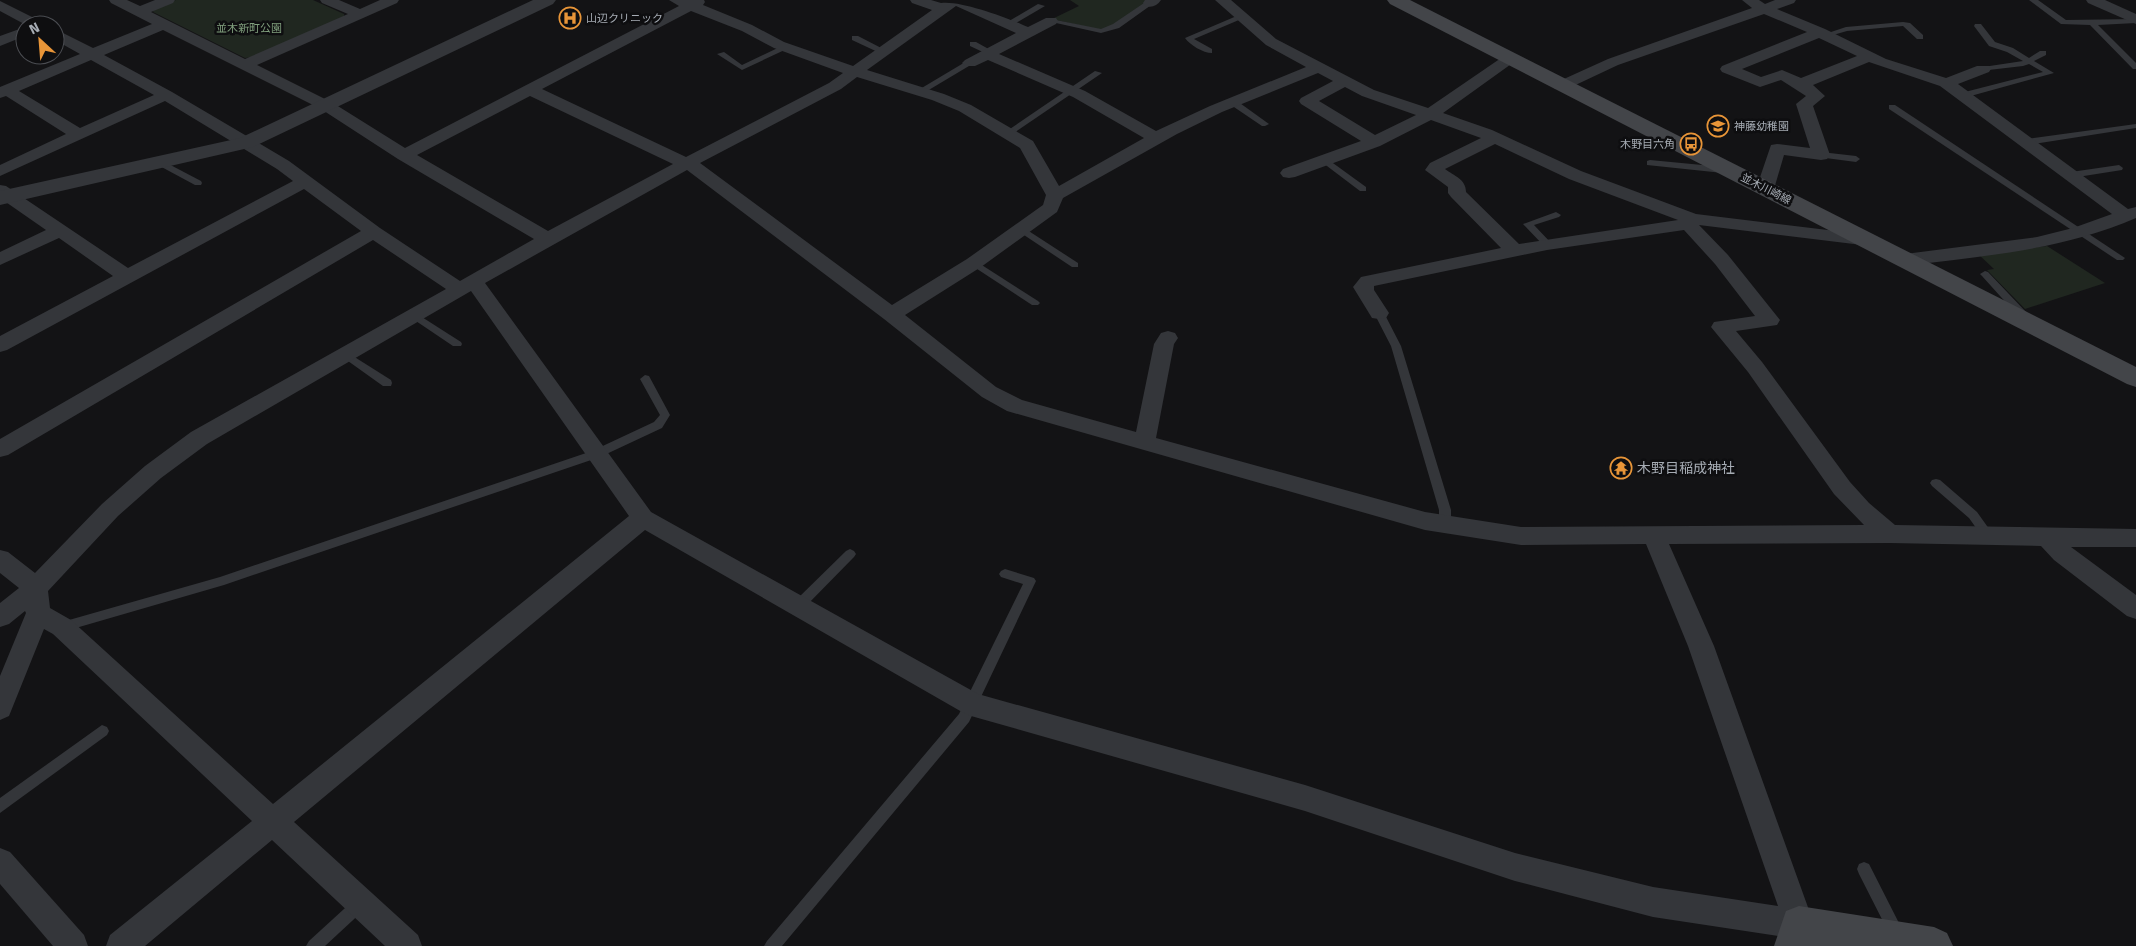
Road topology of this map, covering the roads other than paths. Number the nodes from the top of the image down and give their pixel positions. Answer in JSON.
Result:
{"nodes":[{"id":1,"x":116,"y":0,"type":"edge"},
{"id":2,"x":168,"y":0,"type":"edge"},
{"id":3,"x":327,"y":0,"type":"edge"},
{"id":4,"x":392,"y":0,"type":"edge"},
{"id":5,"x":547,"y":0,"type":"edge"},
{"id":6,"x":917,"y":0,"type":"edge"},
{"id":7,"x":1222,"y":0,"type":"edge"},
{"id":8,"x":1396,"y":0,"type":"edge"},
{"id":9,"x":1789,"y":0,"type":"edge"},
{"id":10,"x":2033,"y":0,"type":"edge"},
{"id":11,"x":2093,"y":0,"type":"edge"},
{"id":12,"x":1152,"y":1,"type":"edge"},
{"id":13,"x":690,"y":2,"type":"edge"},
{"id":14,"x":951,"y":3,"type":"edge"},
{"id":15,"x":1755,"y":4,"type":"edge"},
{"id":16,"x":0,"y":5,"type":"edge"},
{"id":17,"x":1041,"y":6,"type":"dead end"},
{"id":18,"x":139,"y":12,"type":"junction"},
{"id":19,"x":360,"y":14,"type":"junction"},
{"id":20,"x":18,"y":15,"type":"edge"},
{"id":21,"x":1242,"y":18,"type":"junction"},
{"id":22,"x":2136,"y":20,"type":"edge"},
{"id":23,"x":1051,"y":21,"type":"joint"},
{"id":24,"x":2092,"y":23,"type":"junction"},
{"id":25,"x":164,"y":24,"type":"junction"},
{"id":26,"x":1008,"y":24,"type":"junction"},
{"id":27,"x":1978,"y":26,"type":"dead end"},
{"id":28,"x":1028,"y":33,"type":"junction"},
{"id":29,"x":1823,"y":34,"type":"junction"},
{"id":30,"x":15,"y":35,"type":"edge"},
{"id":31,"x":1920,"y":37,"type":"dead end"},
{"id":32,"x":855,"y":38,"type":"dead end"},
{"id":33,"x":65,"y":39,"type":"edge"},
{"id":34,"x":0,"y":41,"type":"edge"},
{"id":35,"x":973,"y":44,"type":"dead end"},
{"id":36,"x":786,"y":47,"type":"junction"},
{"id":37,"x":1209,"y":51,"type":"dead end"},
{"id":38,"x":885,"y":52,"type":"junction"},
{"id":39,"x":989,"y":53,"type":"junction"},
{"id":40,"x":2043,"y":53,"type":"dead end"},
{"id":41,"x":92,"y":54,"type":"junction"},
{"id":42,"x":721,"y":54,"type":"dead end"},
{"id":43,"x":1869,"y":57,"type":"junction"},
{"id":44,"x":1509,"y":59,"type":"junction"},
{"id":45,"x":2028,"y":60,"type":"junction"},
{"id":46,"x":970,"y":63,"type":"joint"},
{"id":47,"x":244,"y":64,"type":"junction"},
{"id":48,"x":2136,"y":67,"type":"edge"},
{"id":49,"x":1317,"y":68,"type":"junction"},
{"id":50,"x":1982,"y":69,"type":"joint"},
{"id":51,"x":856,"y":72,"type":"junction"},
{"id":52,"x":1098,"y":73,"type":"dead end"},
{"id":53,"x":1344,"y":81,"type":"junction"},
{"id":54,"x":1946,"y":83,"type":"junction"},
{"id":55,"x":1800,"y":84,"type":"junction"},
{"id":56,"x":1561,"y":86,"type":"junction"},
{"id":57,"x":529,"y":90,"type":"junction"},
{"id":58,"x":4,"y":91,"type":"edge"},
{"id":59,"x":1070,"y":91,"type":"junction"},
{"id":60,"x":919,"y":92,"type":"junction"},
{"id":61,"x":166,"y":95,"type":"junction"},
{"id":62,"x":1964,"y":95,"type":"junction"},
{"id":63,"x":1234,"y":102,"type":"junction"},
{"id":64,"x":327,"y":106,"type":"junction"},
{"id":65,"x":1892,"y":107,"type":"dead end"},
{"id":66,"x":1431,"y":114,"type":"junction"},
{"id":67,"x":1265,"y":124,"type":"dead end"},
{"id":68,"x":2136,"y":126,"type":"edge"},
{"id":69,"x":1008,"y":133,"type":"junction"},
{"id":70,"x":79,"y":135,"type":"junction"},
{"id":71,"x":1156,"y":138,"type":"junction"},
{"id":72,"x":1494,"y":138,"type":"junction"},
{"id":73,"x":1374,"y":142,"type":"junction"},
{"id":74,"x":2027,"y":142,"type":"junction"},
{"id":75,"x":246,"y":143,"type":"junction"},
{"id":76,"x":404,"y":155,"type":"junction"},
{"id":77,"x":1820,"y":155,"type":"junction"},
{"id":78,"x":1856,"y":159,"type":"dead end"},
{"id":79,"x":1326,"y":161,"type":"junction"},
{"id":80,"x":159,"y":162,"type":"junction"},
{"id":81,"x":687,"y":163,"type":"junction"},
{"id":82,"x":1650,"y":163,"type":"dead end"},
{"id":83,"x":2119,"y":168,"type":"dead end"},
{"id":84,"x":0,"y":171,"type":"edge"},
{"id":85,"x":1729,"y":171,"type":"junction"},
{"id":86,"x":1290,"y":173,"type":"dead end"},
{"id":87,"x":2071,"y":175,"type":"junction"},
{"id":88,"x":304,"y":181,"type":"junction"},
{"id":89,"x":198,"y":183,"type":"dead end"},
{"id":90,"x":1363,"y":189,"type":"dead end"},
{"id":91,"x":1765,"y":189,"type":"junction"},
{"id":92,"x":3,"y":195,"type":"edge"},
{"id":93,"x":1055,"y":195,"type":"junction"},
{"id":94,"x":2131,"y":214,"type":"edge"},
{"id":95,"x":1556,"y":215,"type":"dead end"},
{"id":96,"x":1691,"y":222,"type":"junction"},
{"id":97,"x":1021,"y":229,"type":"junction"},
{"id":98,"x":59,"y":231,"type":"junction"},
{"id":99,"x":373,"y":232,"type":"junction"},
{"id":100,"x":2080,"y":232,"type":"junction"},
{"id":101,"x":548,"y":239,"type":"junction"},
{"id":102,"x":1862,"y":239,"type":"junction"},
{"id":103,"x":1547,"y":244,"type":"junction"},
{"id":104,"x":1514,"y":250,"type":"junction"},
{"id":105,"x":2120,"y":258,"type":"dead end"},
{"id":106,"x":0,"y":259,"type":"edge"},
{"id":107,"x":1905,"y":260,"type":"junction"},
{"id":108,"x":974,"y":263,"type":"junction"},
{"id":109,"x":1075,"y":264,"type":"dead end"},
{"id":110,"x":1985,"y":274,"type":"dead end"},
{"id":111,"x":128,"y":277,"type":"junction"},
{"id":112,"x":466,"y":285,"type":"junction"},
{"id":113,"x":1035,"y":302,"type":"dead end"},
{"id":114,"x":891,"y":314,"type":"junction"},
{"id":115,"x":1379,"y":314,"type":"joint"},
{"id":116,"x":414,"y":315,"type":"junction"},
{"id":117,"x":2031,"y":325,"type":"junction"},
{"id":118,"x":1168,"y":338,"type":"dead end"},
{"id":119,"x":457,"y":344,"type":"dead end"},
{"id":120,"x":0,"y":345,"type":"edge"},
{"id":121,"x":344,"y":354,"type":"junction"},
{"id":122,"x":2136,"y":378,"type":"edge"},
{"id":123,"x":645,"y":379,"type":"dead end"},
{"id":124,"x":388,"y":384,"type":"dead end"},
{"id":125,"x":1143,"y":443,"type":"junction"},
{"id":126,"x":0,"y":449,"type":"edge"},
{"id":127,"x":596,"y":454,"type":"junction"},
{"id":128,"x":1936,"y":483,"type":"dead end"},
{"id":129,"x":643,"y":518,"type":"junction"},
{"id":130,"x":1445,"y":526,"type":"junction"},
{"id":131,"x":1890,"y":534,"type":"junction"},
{"id":132,"x":1654,"y":536,"type":"junction"},
{"id":133,"x":1988,"y":536,"type":"junction"},
{"id":134,"x":2046,"y":537,"type":"junction"},
{"id":135,"x":2136,"y":538,"type":"edge"},
{"id":136,"x":850,"y":554,"type":"dead end"},
{"id":137,"x":0,"y":559,"type":"edge"},
{"id":138,"x":1005,"y":574,"type":"dead end"},
{"id":139,"x":37,"y":600,"type":"junction"},
{"id":140,"x":798,"y":606,"type":"junction"},
{"id":141,"x":2136,"y":609,"type":"edge"},
{"id":142,"x":0,"y":617,"type":"edge"},
{"id":143,"x":62,"y":628,"type":"junction"},
{"id":144,"x":971,"y":704,"type":"junction"},
{"id":145,"x":0,"y":708,"type":"edge"},
{"id":146,"x":102,"y":731,"type":"dead end"},
{"id":147,"x":0,"y":806,"type":"edge"},
{"id":148,"x":274,"y":822,"type":"junction"},
{"id":149,"x":0,"y":862,"type":"edge"},
{"id":150,"x":1864,"y":868,"type":"dead end"},
{"id":151,"x":361,"y":903,"type":"junction"},
{"id":152,"x":1796,"y":935,"type":"edge"},
{"id":153,"x":1917,"y":943,"type":"edge"},
{"id":154,"x":73,"y":946,"type":"edge"},
{"id":155,"x":121,"y":946,"type":"edge"},
{"id":156,"x":314,"y":946,"type":"edge"},
{"id":157,"x":407,"y":946,"type":"edge"},
{"id":158,"x":772,"y":946,"type":"edge"}],
"edges":[{"from":1,"to":18,"type":"street"},
{"from":2,"to":18,"type":"street"},
{"from":3,"to":19,"type":"street"},
{"from":4,"to":19,"type":"street"},
{"from":5,"to":64,"type":"street"},
{"from":6,"to":14,"type":"street"},
{"from":7,"to":21,"type":"street"},
{"from":8,"to":44,"type":"main road","name":"並木川崎線"},
{"from":9,"to":15,"type":"street"},
{"from":10,"to":24,"type":"lane"},
{"from":11,"to":22,"type":"street"},
{"from":12,"to":23,"type":"lane"},
{"from":13,"to":36,"type":"street"},
{"from":13,"to":57,"type":"street"},
{"from":14,"to":26,"type":"street"},
{"from":14,"to":38,"type":"street"},
{"from":15,"to":29,"type":"street"},
{"from":15,"to":56,"type":"street"},
{"from":16,"to":20,"type":"street"},
{"from":17,"to":26,"type":"lane"},
{"from":18,"to":25,"type":"street"},
{"from":19,"to":47,"type":"street"},
{"from":21,"to":37,"type":"lane"},
{"from":21,"to":49,"type":"street"},
{"from":22,"to":24,"type":"lane"},
{"from":23,"to":28,"type":"street"},
{"from":24,"to":48,"type":"lane"},
{"from":25,"to":41,"type":"street"},
{"from":25,"to":47,"type":"street"},
{"from":26,"to":28,"type":"street"},
{"from":27,"to":45,"type":"lane"},
{"from":28,"to":39,"type":"street"},
{"from":29,"to":31,"type":"lane"},
{"from":29,"to":43,"type":"street"},
{"from":29,"to":55,"type":"street"},
{"from":30,"to":34,"type":"street"},
{"from":32,"to":38,"type":"lane"},
{"from":33,"to":41,"type":"street"},
{"from":35,"to":39,"type":"lane"},
{"from":36,"to":42,"type":"lane"},
{"from":36,"to":51,"type":"street"},
{"from":38,"to":51,"type":"street"},
{"from":39,"to":46,"type":"street"},
{"from":39,"to":59,"type":"street"},
{"from":40,"to":45,"type":"lane"},
{"from":41,"to":58,"type":"street"},
{"from":41,"to":61,"type":"street"},
{"from":43,"to":54,"type":"street"},
{"from":43,"to":55,"type":"street"},
{"from":44,"to":56,"type":"main road","name":"並木川崎線"},
{"from":44,"to":66,"type":"street"},
{"from":45,"to":50,"type":"lane"},
{"from":45,"to":62,"type":"lane"},
{"from":46,"to":60,"type":"lane"},
{"from":47,"to":64,"type":"street"},
{"from":49,"to":53,"type":"street"},
{"from":49,"to":63,"type":"street"},
{"from":50,"to":54,"type":"street"},
{"from":51,"to":60,"type":"street"},
{"from":51,"to":81,"type":"street"},
{"from":52,"to":59,"type":"lane"},
{"from":53,"to":66,"type":"street"},
{"from":53,"to":73,"type":"street"},
{"from":54,"to":62,"type":"street"},
{"from":55,"to":77,"type":"street"},
{"from":56,"to":85,"type":"main road","name":"並木川崎線"},
{"from":57,"to":76,"type":"street"},
{"from":57,"to":81,"type":"street"},
{"from":58,"to":70,"type":"street"},
{"from":59,"to":69,"type":"lane"},
{"from":59,"to":71,"type":"street"},
{"from":60,"to":69,"type":"street"},
{"from":61,"to":70,"type":"street"},
{"from":61,"to":75,"type":"street"},
{"from":62,"to":74,"type":"street"},
{"from":63,"to":67,"type":"lane"},
{"from":63,"to":71,"type":"street"},
{"from":64,"to":75,"type":"street"},
{"from":64,"to":76,"type":"street"},
{"from":65,"to":100,"type":"lane"},
{"from":66,"to":72,"type":"street"},
{"from":66,"to":73,"type":"street"},
{"from":68,"to":74,"type":"lane"},
{"from":69,"to":93,"type":"street"},
{"from":70,"to":84,"type":"street"},
{"from":71,"to":93,"type":"street"},
{"from":72,"to":96,"type":"street"},
{"from":72,"to":104,"type":"street"},
{"from":73,"to":79,"type":"street"},
{"from":74,"to":87,"type":"street"},
{"from":75,"to":80,"type":"street"},
{"from":75,"to":88,"type":"street"},
{"from":76,"to":101,"type":"street"},
{"from":77,"to":78,"type":"lane"},
{"from":77,"to":91,"type":"street"},
{"from":79,"to":86,"type":"street"},
{"from":79,"to":90,"type":"lane"},
{"from":80,"to":89,"type":"lane"},
{"from":80,"to":92,"type":"street"},
{"from":81,"to":101,"type":"street"},
{"from":81,"to":114,"type":"street"},
{"from":82,"to":85,"type":"lane"},
{"from":83,"to":87,"type":"lane"},
{"from":85,"to":91,"type":"main road","name":"並木川崎線"},
{"from":87,"to":94,"type":"street"},
{"from":88,"to":99,"type":"street"},
{"from":88,"to":111,"type":"street"},
{"from":91,"to":102,"type":"main road","name":"並木川崎線"},
{"from":92,"to":98,"type":"street"},
{"from":93,"to":97,"type":"street"},
{"from":94,"to":100,"type":"street"},
{"from":95,"to":103,"type":"lane"},
{"from":96,"to":102,"type":"street"},
{"from":96,"to":103,"type":"street"},
{"from":96,"to":131,"type":"street"},
{"from":97,"to":108,"type":"street"},
{"from":97,"to":109,"type":"lane"},
{"from":98,"to":106,"type":"street"},
{"from":98,"to":111,"type":"street"},
{"from":99,"to":112,"type":"street"},
{"from":99,"to":126,"type":"street"},
{"from":100,"to":105,"type":"lane"},
{"from":100,"to":107,"type":"street"},
{"from":101,"to":112,"type":"street"},
{"from":102,"to":107,"type":"main road","name":"並木川崎線"},
{"from":103,"to":104,"type":"street"},
{"from":104,"to":115,"type":"street"},
{"from":107,"to":117,"type":"main road","name":"並木川崎線"},
{"from":108,"to":113,"type":"lane"},
{"from":108,"to":114,"type":"street"},
{"from":110,"to":117,"type":"lane"},
{"from":111,"to":120,"type":"street"},
{"from":112,"to":116,"type":"street"},
{"from":112,"to":127,"type":"street"},
{"from":114,"to":125,"type":"street"},
{"from":115,"to":130,"type":"lane"},
{"from":116,"to":119,"type":"lane"},
{"from":116,"to":121,"type":"street"},
{"from":117,"to":122,"type":"main road","name":"並木川崎線"},
{"from":118,"to":125,"type":"street"},
{"from":121,"to":124,"type":"lane"},
{"from":121,"to":139,"type":"street"},
{"from":123,"to":127,"type":"lane"},
{"from":125,"to":130,"type":"street"},
{"from":127,"to":129,"type":"street"},
{"from":127,"to":143,"type":"lane"},
{"from":128,"to":133,"type":"lane"},
{"from":129,"to":140,"type":"street"},
{"from":129,"to":148,"type":"street"},
{"from":130,"to":132,"type":"street"},
{"from":131,"to":132,"type":"street"},
{"from":131,"to":133,"type":"street"},
{"from":132,"to":152,"type":"street"},
{"from":133,"to":134,"type":"street"},
{"from":134,"to":135,"type":"street"},
{"from":134,"to":141,"type":"street"},
{"from":136,"to":140,"type":"lane"},
{"from":137,"to":139,"type":"street"},
{"from":138,"to":144,"type":"lane"},
{"from":139,"to":142,"type":"street"},
{"from":139,"to":143,"type":"street"},
{"from":139,"to":145,"type":"street"},
{"from":140,"to":144,"type":"street"},
{"from":143,"to":148,"type":"street"},
{"from":144,"to":152,"type":"street"},
{"from":144,"to":158,"type":"lane"},
{"from":146,"to":147,"type":"lane"},
{"from":148,"to":151,"type":"street"},
{"from":148,"to":155,"type":"street"},
{"from":149,"to":154,"type":"street"},
{"from":150,"to":153,"type":"lane"},
{"from":151,"to":156,"type":"lane"},
{"from":151,"to":157,"type":"street"},
{"from":152,"to":153,"type":"main road"}]}
